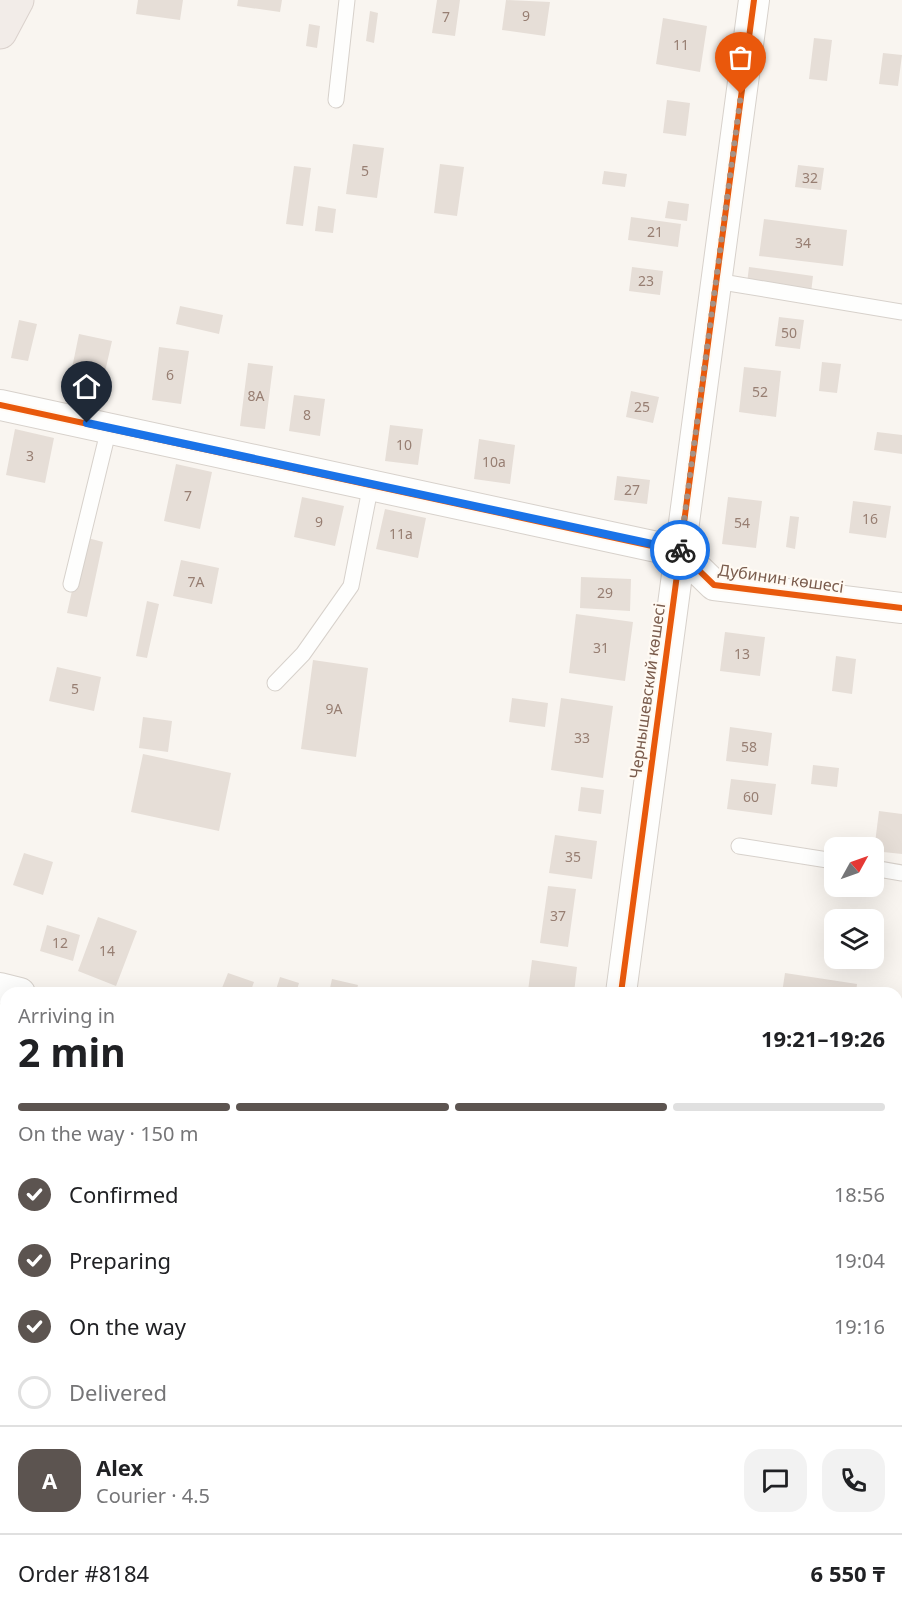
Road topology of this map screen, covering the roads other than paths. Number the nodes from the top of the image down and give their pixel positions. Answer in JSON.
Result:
{"nodes":[{"id":1,"x":17,"y":0,"type":"edge"},
{"id":2,"x":347,"y":0,"type":"edge"},
{"id":3,"x":754,"y":0,"type":"edge"},
{"id":4,"x":0,"y":32,"type":"edge"},
{"id":5,"x":336,"y":100,"type":"dead end"},
{"id":6,"x":716,"y":281,"type":"junction"},
{"id":7,"x":902,"y":312,"type":"edge"},
{"id":8,"x":0,"y":405,"type":"edge"},
{"id":9,"x":109,"y":428,"type":"junction"},
{"id":10,"x":370,"y":484,"type":"junction"},
{"id":11,"x":680,"y":552,"type":"junction"},
{"id":12,"x":71,"y":584,"type":"dead end"},
{"id":13,"x":902,"y":608,"type":"edge"},
{"id":14,"x":275,"y":683,"type":"dead end"},
{"id":15,"x":740,"y":846,"type":"dead end"},
{"id":16,"x":824,"y":859,"type":"edge"},
{"id":17,"x":884,"y":870,"type":"edge"},
{"id":18,"x":902,"y":873,"type":"edge"},
{"id":19,"x":622,"y":987,"type":"edge"}],
"edges":[{"from":1,"to":4,"type":"highway"},
{"from":2,"to":5,"type":"lane"},
{"from":3,"to":6,"type":"street","name":"Чернышевский көшесі"},
{"from":6,"to":7,"type":"lane"},
{"from":6,"to":11,"type":"street","name":"Чернышевский көшесі"},
{"from":8,"to":9,"type":"street"},
{"from":9,"to":10,"type":"street"},
{"from":9,"to":12,"type":"lane"},
{"from":10,"to":11,"type":"street"},
{"from":10,"to":14,"type":"lane"},
{"from":11,"to":13,"type":"street","name":"Дубинин көшесі"},
{"from":11,"to":19,"type":"street","name":"Чернышевский көшесі"},
{"from":15,"to":16,"type":"lane"},
{"from":17,"to":18,"type":"lane"}]}
